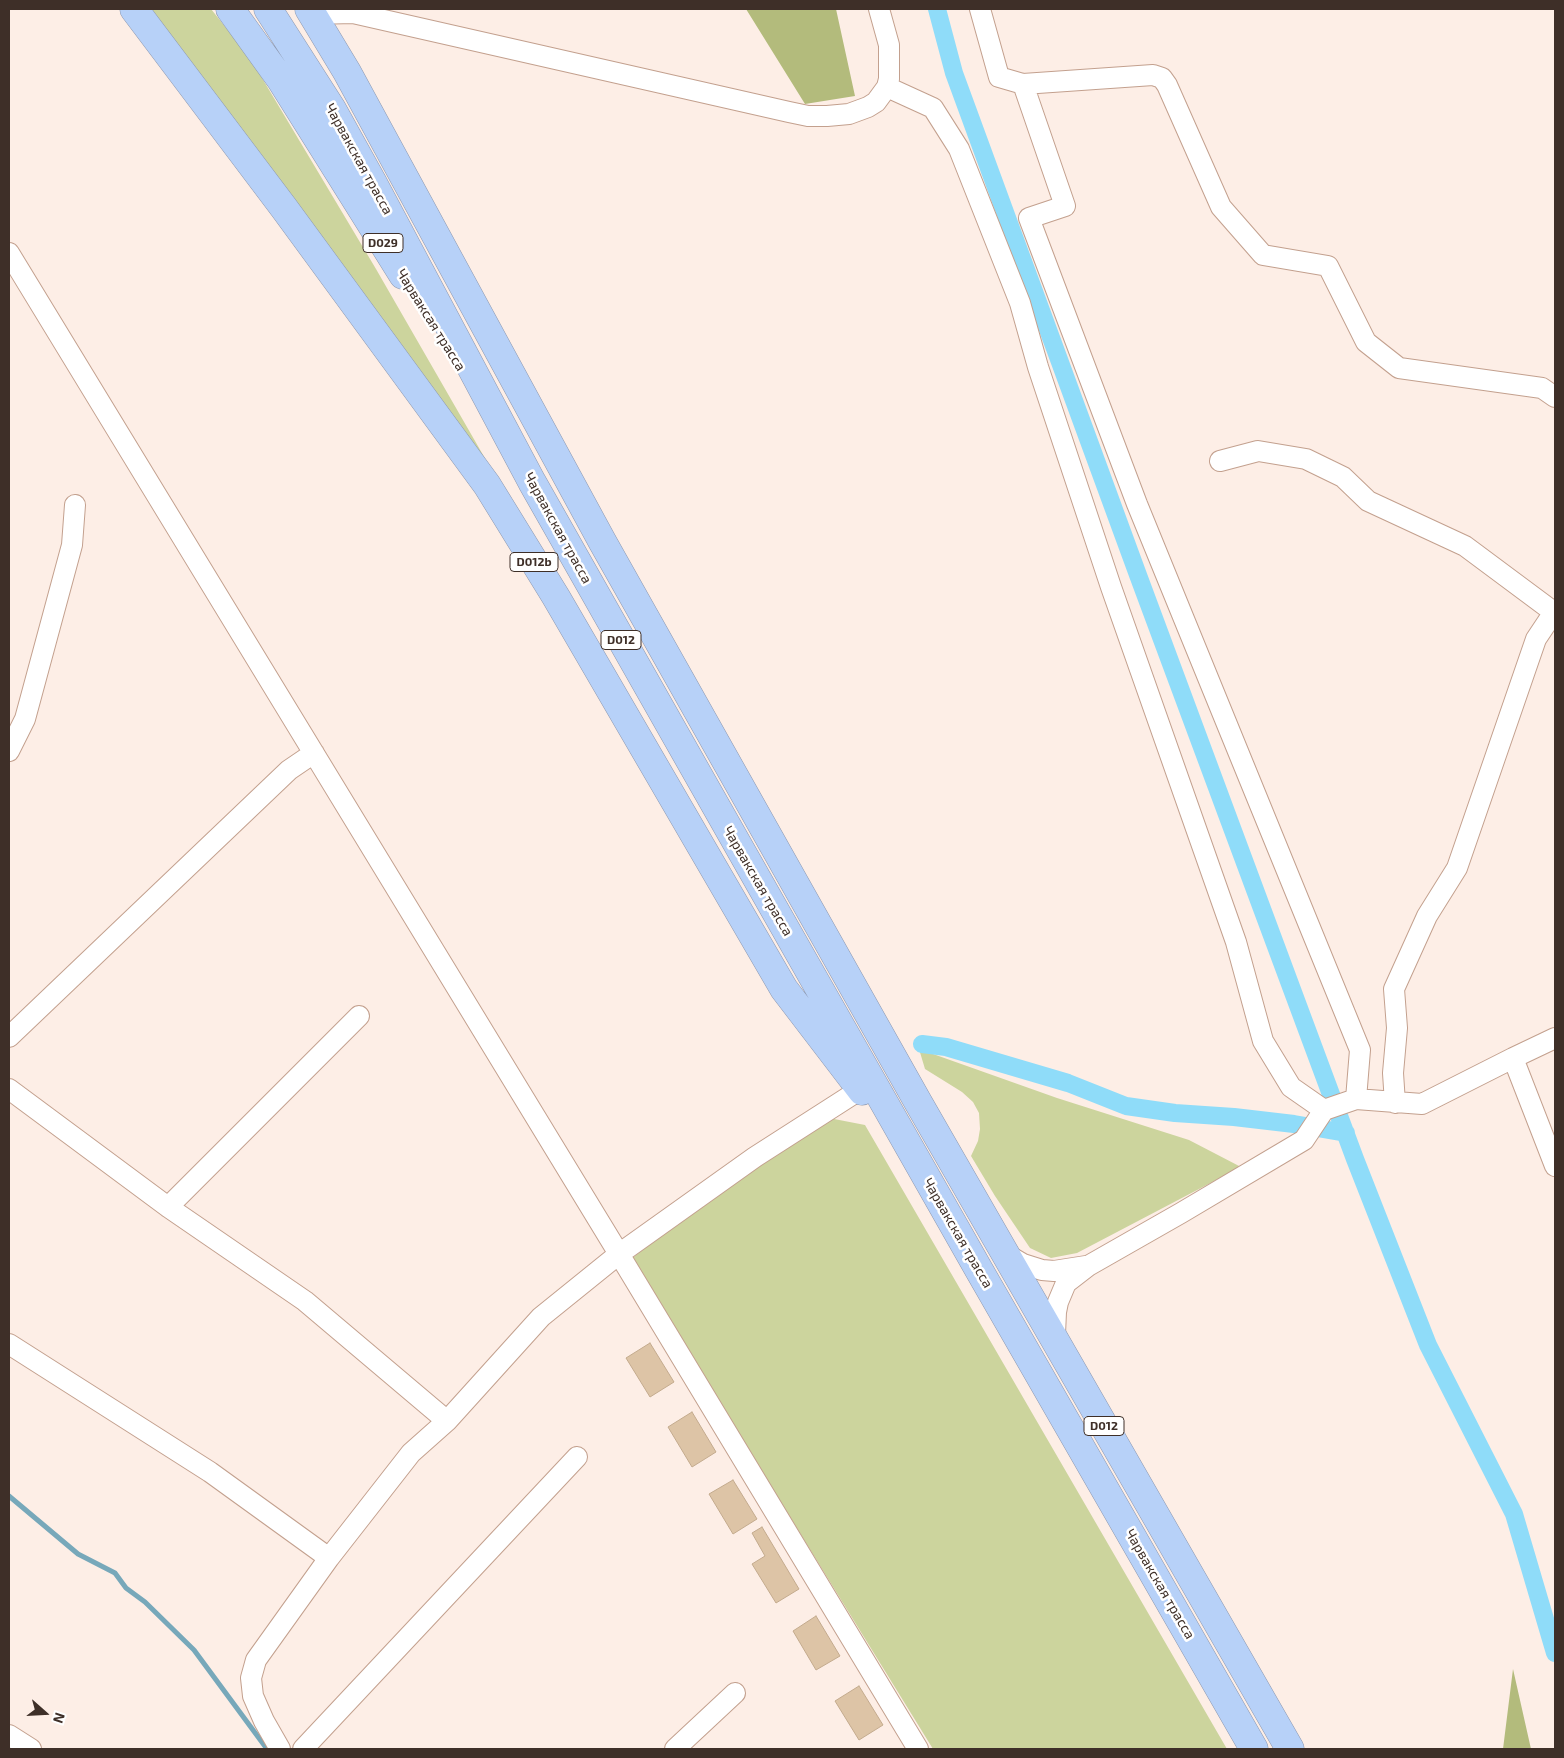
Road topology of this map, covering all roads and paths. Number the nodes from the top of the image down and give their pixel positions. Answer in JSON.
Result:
{"nodes":[{"id":1,"x":134,"y":9,"type":"edge"},
{"id":2,"x":230,"y":9,"type":"edge"},
{"id":3,"x":268,"y":9,"type":"edge"},
{"id":4,"x":879,"y":9,"type":"edge"},
{"id":5,"x":980,"y":9,"type":"edge"},
{"id":6,"x":311,"y":11,"type":"edge"},
{"id":7,"x":1023,"y":84,"type":"junction"},
{"id":8,"x":887,"y":86,"type":"junction"},
{"id":9,"x":9,"y":253,"type":"edge"},
{"id":10,"x":1555,"y":397,"type":"edge"},
{"id":11,"x":1220,"y":461,"type":"dead end"},
{"id":12,"x":532,"y":482,"type":"junction"},
{"id":13,"x":75,"y":505,"type":"dead end"},
{"id":14,"x":1554,"y":613,"type":"edge"},
{"id":15,"x":9,"y":751,"type":"edge"},
{"id":16,"x":314,"y":753,"type":"junction"},
{"id":17,"x":358,"y":1016,"type":"dead end"},
{"id":18,"x":9,"y":1037,"type":"edge"},
{"id":19,"x":1555,"y":1038,"type":"edge"},
{"id":20,"x":1513,"y":1058,"type":"junction"},
{"id":21,"x":9,"y":1089,"type":"edge"},
{"id":22,"x":860,"y":1089,"type":"junction"},
{"id":23,"x":1356,"y":1099,"type":"junction"},
{"id":24,"x":1395,"y":1103,"type":"junction"},
{"id":25,"x":1324,"y":1110,"type":"junction"},
{"id":26,"x":902,"y":1135,"type":"junction"},
{"id":27,"x":1555,"y":1166,"type":"edge"},
{"id":28,"x":168,"y":1207,"type":"junction"},
{"id":29,"x":619,"y":1254,"type":"junction"},
{"id":30,"x":1006,"y":1254,"type":"junction"},
{"id":31,"x":1088,"y":1266,"type":"junction"},
{"id":32,"x":9,"y":1344,"type":"edge"},
{"id":33,"x":1059,"y":1346,"type":"junction"},
{"id":34,"x":447,"y":1421,"type":"junction"},
{"id":35,"x":577,"y":1457,"type":"dead end"},
{"id":36,"x":329,"y":1558,"type":"junction"},
{"id":37,"x":735,"y":1693,"type":"dead end"},
{"id":38,"x":9,"y":1734,"type":"edge"},
{"id":39,"x":30,"y":1749,"type":"edge"},
{"id":40,"x":280,"y":1749,"type":"edge"},
{"id":41,"x":302,"y":1749,"type":"edge"},
{"id":42,"x":674,"y":1749,"type":"edge"},
{"id":43,"x":918,"y":1749,"type":"edge"},
{"id":44,"x":1254,"y":1749,"type":"edge"},
{"id":45,"x":1290,"y":1749,"type":"edge"}],
"edges":[{"from":1,"to":22,"type":"highway","number":"D012b"},
{"from":2,"to":12,"type":"highway","name":"Чарваксая трасса","number":"D029"},
{"from":3,"to":12,"type":"highway","name":"Чарвакская трасса","number":"D012"},
{"from":4,"to":8,"type":"street"},
{"from":5,"to":7,"type":"street"},
{"from":6,"to":8,"type":"street"},
{"from":6,"to":30,"type":"highway","number":"D012"},
{"from":7,"to":10,"type":"street"},
{"from":7,"to":23,"type":"street"},
{"from":8,"to":25,"type":"street"},
{"from":9,"to":16,"type":"street"},
{"from":11,"to":14,"type":"street"},
{"from":12,"to":26,"type":"highway","name":"Чарвакская трасса","number":"D012"},
{"from":13,"to":15,"type":"street"},
{"from":14,"to":24,"type":"street"},
{"from":16,"to":18,"type":"street"},
{"from":16,"to":29,"type":"street"},
{"from":17,"to":28,"type":"street"},
{"from":19,"to":20,"type":"street"},
{"from":20,"to":24,"type":"street"},
{"from":20,"to":27,"type":"street"},
{"from":21,"to":28,"type":"street"},
{"from":22,"to":26,"type":"highway","number":"D012b"},
{"from":22,"to":29,"type":"street"},
{"from":23,"to":24,"type":"street"},
{"from":23,"to":25,"type":"street"},
{"from":25,"to":31,"type":"street"},
{"from":26,"to":44,"type":"highway","name":"Чарвакская трасса","number":"D012"},
{"from":28,"to":34,"type":"street"},
{"from":29,"to":34,"type":"street"},
{"from":29,"to":43,"type":"street"},
{"from":30,"to":31,"type":"street"},
{"from":30,"to":33,"type":"highway","number":"D012"},
{"from":31,"to":33,"type":"street"},
{"from":32,"to":36,"type":"street"},
{"from":33,"to":45,"type":"highway","number":"D012"},
{"from":34,"to":36,"type":"street"},
{"from":35,"to":41,"type":"street"},
{"from":36,"to":40,"type":"street"},
{"from":37,"to":42,"type":"street"},
{"from":38,"to":39,"type":"street"}]}
